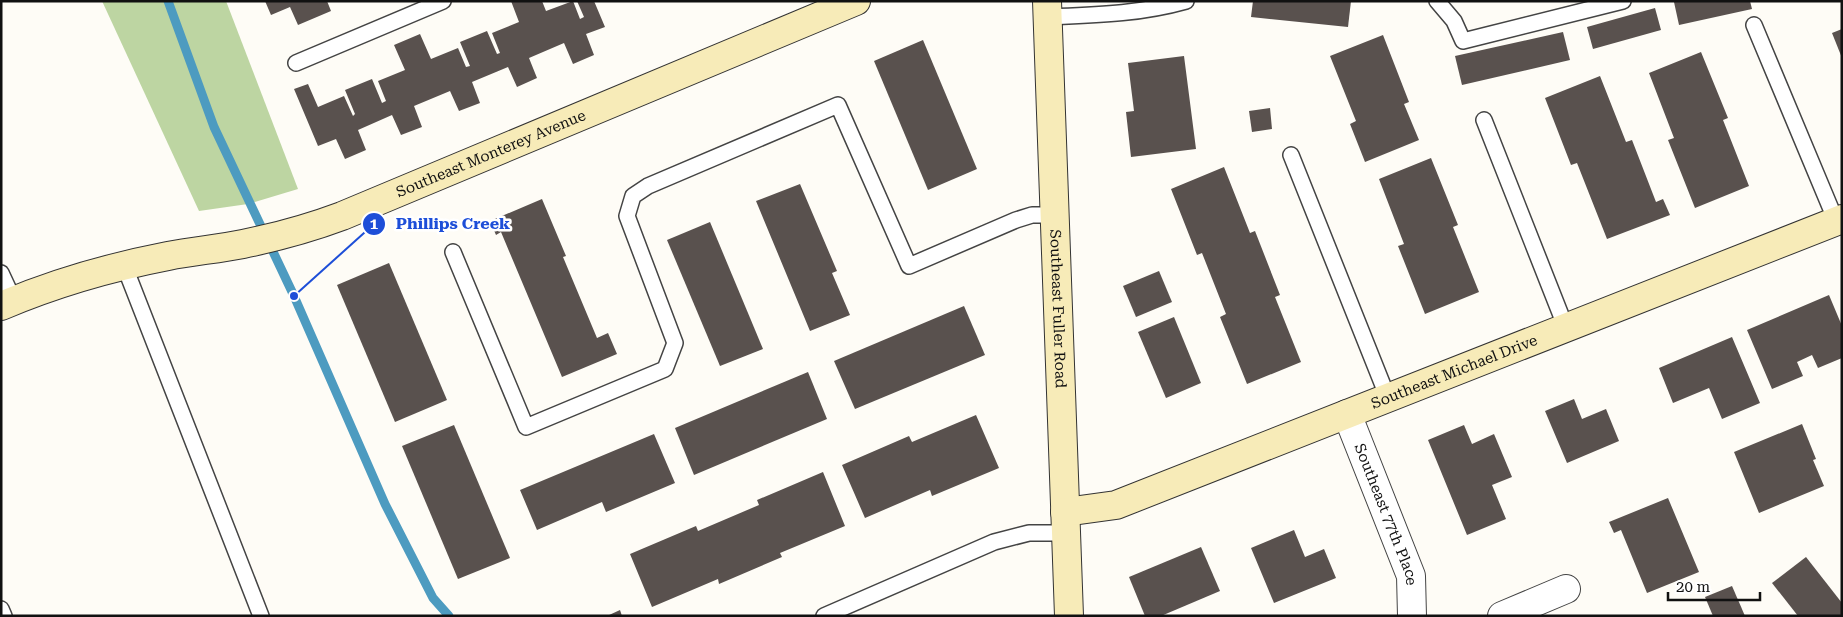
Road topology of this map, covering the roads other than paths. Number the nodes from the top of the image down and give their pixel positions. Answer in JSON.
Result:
{"nodes":[{"id":1,"x":443,"y":1,"type":"edge"},
{"id":2,"x":856,"y":1,"type":"edge"},
{"id":3,"x":1186,"y":1,"type":"edge"},
{"id":4,"x":1437,"y":1,"type":"edge"},
{"id":5,"x":1623,"y":1,"type":"edge"},
{"id":6,"x":1048,"y":9,"type":"edge"},
{"id":7,"x":1754,"y":25,"type":"dead end"},
{"id":8,"x":296,"y":63,"type":"dead end"},
{"id":9,"x":1484,"y":120,"type":"dead end"},
{"id":10,"x":1291,"y":155,"type":"dead end"},
{"id":11,"x":1055,"y":215,"type":"junction"},
{"id":12,"x":1839,"y":220,"type":"edge"},
{"id":13,"x":453,"y":252,"type":"dead end"},
{"id":14,"x":124,"y":265,"type":"junction"},
{"id":15,"x":1,"y":273,"type":"edge"},
{"id":16,"x":8,"y":303,"type":"edge"},
{"id":17,"x":1566,"y":328,"type":"junction"},
{"id":18,"x":1388,"y":398,"type":"junction"},
{"id":19,"x":1347,"y":414,"type":"junction"},
{"id":20,"x":1065,"y":522,"type":"junction"},
{"id":21,"x":1566,"y":589,"type":"dead end"},
{"id":22,"x":1,"y":609,"type":"edge"},
{"id":23,"x":4,"y":616,"type":"edge"},
{"id":24,"x":261,"y":616,"type":"edge"},
{"id":25,"x":824,"y":616,"type":"edge"},
{"id":26,"x":1068,"y":616,"type":"edge"},
{"id":27,"x":1412,"y":616,"type":"edge"},
{"id":28,"x":1502,"y":616,"type":"edge"}],
"edges":[{"from":1,"to":8,"type":"lane"},
{"from":2,"to":14,"type":"street","name":"Southeast Monterey Avenue"},
{"from":3,"to":6,"type":"lane"},
{"from":4,"to":5,"type":"lane"},
{"from":6,"to":11,"type":"street","name":"Southeast Fuller Road"},
{"from":7,"to":12,"type":"lane"},
{"from":9,"to":17,"type":"lane"},
{"from":10,"to":18,"type":"lane"},
{"from":11,"to":13,"type":"lane"},
{"from":11,"to":20,"type":"street","name":"Southeast Fuller Road"},
{"from":12,"to":17,"type":"street","name":"Southeast Michael Drive"},
{"from":14,"to":16,"type":"street","name":"Southeast Monterey Avenue"},
{"from":14,"to":24,"type":"lane"},
{"from":15,"to":16,"type":"lane"},
{"from":17,"to":18,"type":"street","name":"Southeast Michael Drive"},
{"from":18,"to":19,"type":"street","name":"Southeast Michael Drive"},
{"from":19,"to":20,"type":"street","name":"Southeast Michael Drive"},
{"from":19,"to":27,"type":"street","name":"Southeast 77th Place"},
{"from":20,"to":25,"type":"lane"},
{"from":20,"to":26,"type":"street","name":"Southeast Fuller Road"},
{"from":21,"to":28,"type":"street"},
{"from":22,"to":23,"type":"lane"}]}
